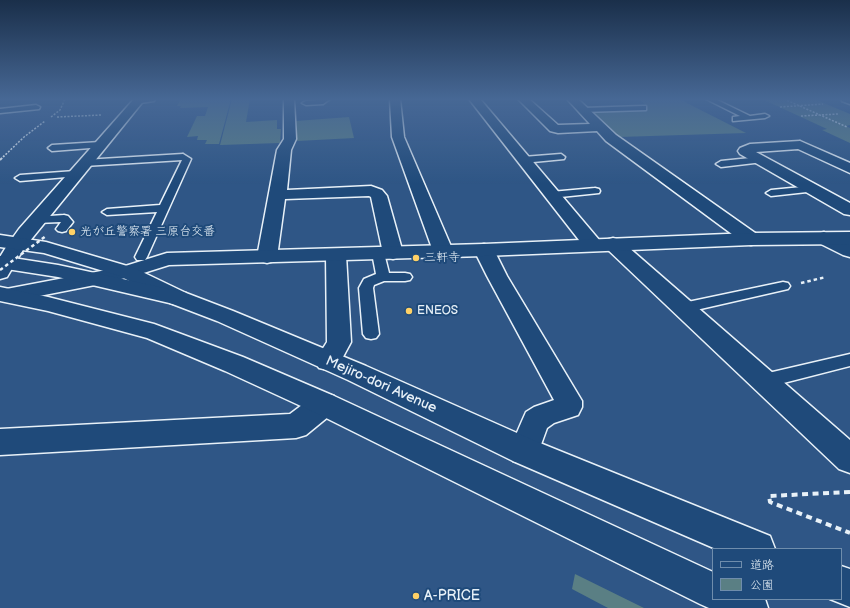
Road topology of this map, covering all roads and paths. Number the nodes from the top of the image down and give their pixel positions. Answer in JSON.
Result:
{"nodes":[{"id":1,"x":37,"y":127,"type":"edge"},
{"id":2,"x":115,"y":127,"type":"edge"},
{"id":3,"x":290,"y":127,"type":"edge"},
{"id":4,"x":397,"y":127,"type":"edge"},
{"id":5,"x":497,"y":127,"type":"edge"},
{"id":6,"x":553,"y":127,"type":"edge"},
{"id":7,"x":600,"y":128,"type":"joint"},
{"id":8,"x":100,"y":145,"type":"junction"},
{"id":9,"x":52,"y":148,"type":"dead end"},
{"id":10,"x":561,"y":157,"type":"dead end"},
{"id":11,"x":0,"y":160,"type":"edge"},
{"id":12,"x":523,"y":160,"type":"junction"},
{"id":13,"x":760,"y":160,"type":"junction"},
{"id":14,"x":721,"y":164,"type":"dead end"},
{"id":15,"x":80,"y":169,"type":"junction"},
{"id":16,"x":850,"y":169,"type":"edge"},
{"id":17,"x":20,"y":178,"type":"dead end"},
{"id":18,"x":812,"y":189,"type":"junction"},
{"id":19,"x":595,"y":191,"type":"dead end"},
{"id":20,"x":771,"y":193,"type":"dead end"},
{"id":21,"x":278,"y":195,"type":"junction"},
{"id":22,"x":551,"y":195,"type":"junction"},
{"id":23,"x":163,"y":208,"type":"junction"},
{"id":24,"x":850,"y":210,"type":"edge"},
{"id":25,"x":107,"y":212,"type":"dead end"},
{"id":26,"x":36,"y":220,"type":"junction"},
{"id":27,"x":62,"y":229,"type":"dead end"},
{"id":28,"x":46,"y":236,"type":"dead end"},
{"id":29,"x":824,"y":238,"type":"junction"},
{"id":30,"x":850,"y":238,"type":"edge"},
{"id":31,"x":751,"y":239,"type":"junction"},
{"id":32,"x":9,"y":242,"type":"edge"},
{"id":33,"x":603,"y":245,"type":"junction"},
{"id":34,"x":484,"y":250,"type":"junction"},
{"id":35,"x":443,"y":251,"type":"junction"},
{"id":36,"x":850,"y":251,"type":"edge"},
{"id":37,"x":386,"y":253,"type":"junction"},
{"id":38,"x":336,"y":255,"type":"junction"},
{"id":39,"x":141,"y":257,"type":"dead end"},
{"id":40,"x":267,"y":257,"type":"junction"},
{"id":41,"x":127,"y":272,"type":"junction"},
{"id":42,"x":383,"y":274,"type":"junction"},
{"id":43,"x":2,"y":276,"type":"edge"},
{"id":44,"x":405,"y":277,"type":"dead end"},
{"id":45,"x":826,"y":277,"type":"dead end"},
{"id":46,"x":95,"y":279,"type":"junction"},
{"id":47,"x":783,"y":286,"type":"joint"},
{"id":48,"x":178,"y":298,"type":"junction"},
{"id":49,"x":683,"y":308,"type":"junction"},
{"id":50,"x":371,"y":334,"type":"dead end"},
{"id":51,"x":850,"y":360,"type":"edge"},
{"id":52,"x":328,"y":361,"type":"junction"},
{"id":53,"x":764,"y":381,"type":"junction"},
{"id":54,"x":324,"y":404,"type":"junction"},
{"id":55,"x":0,"y":442,"type":"edge"},
{"id":56,"x":524,"y":451,"type":"junction"},
{"id":57,"x":849,"y":458,"type":"edge"},
{"id":58,"x":850,"y":492,"type":"edge"},
{"id":59,"x":850,"y":533,"type":"edge"},
{"id":60,"x":754,"y":548,"type":"edge"},
{"id":61,"x":712,"y":591,"type":"edge"},
{"id":62,"x":732,"y":600,"type":"edge"},
{"id":63,"x":748,"y":608,"type":"edge"}],
"edges":[{"from":1,"to":11,"type":"path"},
{"from":2,"to":8,"type":"main road"},
{"from":3,"to":21,"type":"main road"},
{"from":4,"to":35,"type":"main road"},
{"from":5,"to":12,"type":"main road"},
{"from":6,"to":7,"type":"main road"},
{"from":7,"to":31,"type":"main road"},
{"from":8,"to":9,"type":"lane"},
{"from":8,"to":15,"type":"main road"},
{"from":10,"to":12,"type":"lane"},
{"from":12,"to":22,"type":"main road"},
{"from":13,"to":14,"type":"lane"},
{"from":13,"to":16,"type":"main road"},
{"from":13,"to":18,"type":"main road"},
{"from":15,"to":17,"type":"lane"},
{"from":15,"to":23,"type":"lane"},
{"from":15,"to":26,"type":"main road"},
{"from":18,"to":20,"type":"lane"},
{"from":18,"to":24,"type":"main road"},
{"from":19,"to":22,"type":"lane"},
{"from":21,"to":37,"type":"main road"},
{"from":21,"to":40,"type":"main road"},
{"from":22,"to":33,"type":"main road"},
{"from":23,"to":25,"type":"lane"},
{"from":23,"to":39,"type":"lane"},
{"from":26,"to":27,"type":"lane"},
{"from":26,"to":32,"type":"main road"},
{"from":28,"to":43,"type":"path","bridge":true},
{"from":29,"to":30,"type":"main road"},
{"from":29,"to":31,"type":"main road"},
{"from":29,"to":36,"type":"main road"},
{"from":31,"to":33,"type":"main road"},
{"from":32,"to":41,"type":"main road","name":"Mejiro-dori Avenue"},
{"from":32,"to":43,"type":"main road"},
{"from":33,"to":34,"type":"main road"},
{"from":33,"to":49,"type":"main road"},
{"from":34,"to":35,"type":"main road"},
{"from":34,"to":56,"type":"main road"},
{"from":35,"to":37,"type":"main road"},
{"from":37,"to":38,"type":"main road"},
{"from":37,"to":42,"type":"lane"},
{"from":38,"to":40,"type":"main road"},
{"from":38,"to":52,"type":"main road"},
{"from":40,"to":41,"type":"main road"},
{"from":41,"to":46,"type":"main road"},
{"from":41,"to":48,"type":"main road","name":"Mejiro-dori Avenue"},
{"from":42,"to":44,"type":"lane"},
{"from":42,"to":50,"type":"lane"},
{"from":43,"to":46,"type":"main road"},
{"from":43,"to":46,"type":"main road"},
{"from":43,"to":54,"type":"main road"},
{"from":45,"to":47,"type":"path"},
{"from":46,"to":48,"type":"main road"},
{"from":47,"to":49,"type":"lane"},
{"from":48,"to":52,"type":"main road","name":"Mejiro-dori Avenue"},
{"from":49,"to":53,"type":"main road"},
{"from":51,"to":53,"type":"lane"},
{"from":52,"to":56,"type":"main road","name":"Mejiro-dori Avenue"},
{"from":53,"to":57,"type":"main road"},
{"from":54,"to":55,"type":"main road"},
{"from":54,"to":61,"type":"main road"},
{"from":56,"to":60,"type":"main road","name":"Mejiro-dori Avenue"},
{"from":58,"to":59,"type":"path"},
{"from":62,"to":63,"type":"main road"}]}
